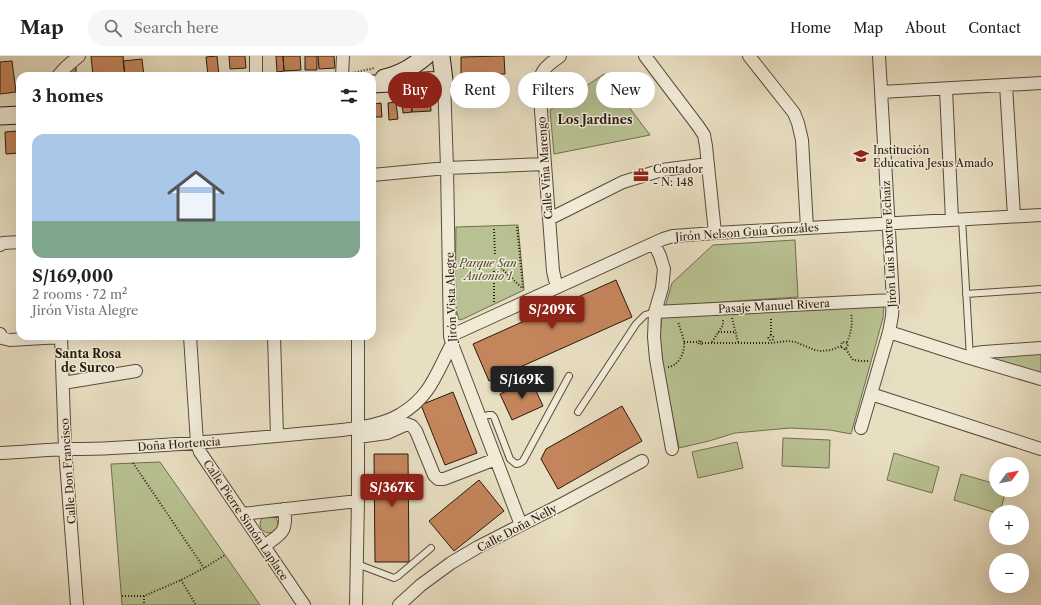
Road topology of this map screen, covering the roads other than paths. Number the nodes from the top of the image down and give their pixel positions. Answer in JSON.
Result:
{"nodes":[{"id":1,"x":79,"y":56,"type":"edge"},
{"id":2,"x":256,"y":56,"type":"edge"},
{"id":3,"x":343,"y":56,"type":"edge"},
{"id":4,"x":426,"y":56,"type":"edge"},
{"id":5,"x":441,"y":56,"type":"edge"},
{"id":6,"x":560,"y":56,"type":"edge"},
{"id":7,"x":645,"y":56,"type":"edge"},
{"id":8,"x":749,"y":56,"type":"edge"},
{"id":9,"x":879,"y":56,"type":"edge"},
{"id":10,"x":62,"y":72,"type":"edge"},
{"id":11,"x":256,"y":72,"type":"edge"},
{"id":12,"x":342,"y":72,"type":"edge"},
{"id":13,"x":376,"y":79,"type":"edge"},
{"id":14,"x":444,"y":80,"type":"junction"},
{"id":15,"x":1041,"y":83,"type":"edge"},
{"id":16,"x":376,"y":84,"type":"edge"},
{"id":17,"x":1006,"y":85,"type":"junction"},
{"id":18,"x":946,"y":88,"type":"junction"},
{"id":19,"x":881,"y":92,"type":"junction"},
{"id":20,"x":16,"y":115,"type":"edge"},
{"id":21,"x":0,"y":116,"type":"edge"},
{"id":22,"x":545,"y":164,"type":"junction"},
{"id":23,"x":708,"y":164,"type":"junction"},
{"id":24,"x":447,"y":168,"type":"junction"},
{"id":25,"x":376,"y":175,"type":"edge"},
{"id":26,"x":1041,"y":215,"type":"edge"},
{"id":27,"x":1014,"y":216,"type":"junction"},
{"id":28,"x":549,"y":219,"type":"junction"},
{"id":29,"x":957,"y":220,"type":"junction"},
{"id":30,"x":888,"y":223,"type":"junction"},
{"id":31,"x":807,"y":228,"type":"junction"},
{"id":32,"x":715,"y":233,"type":"junction"},
{"id":33,"x":16,"y":242,"type":"edge"},
{"id":34,"x":654,"y":243,"type":"junction"},
{"id":35,"x":0,"y":245,"type":"edge"},
{"id":36,"x":558,"y":287,"type":"junction"},
{"id":37,"x":1041,"y":289,"type":"edge"},
{"id":38,"x":966,"y":294,"type":"junction"},
{"id":39,"x":893,"y":300,"type":"junction"},
{"id":40,"x":655,"y":312,"type":"junction"},
{"id":41,"x":889,"y":332,"type":"junction"},
{"id":42,"x":0,"y":334,"type":"edge"},
{"id":43,"x":16,"y":340,"type":"edge"},
{"id":44,"x":61,"y":340,"type":"edge"},
{"id":45,"x":190,"y":340,"type":"edge"},
{"id":46,"x":274,"y":340,"type":"edge"},
{"id":47,"x":358,"y":340,"type":"edge"},
{"id":48,"x":451,"y":340,"type":"junction"},
{"id":49,"x":1041,"y":348,"type":"edge"},
{"id":50,"x":970,"y":358,"type":"junction"},
{"id":51,"x":136,"y":371,"type":"dead end"},
{"id":52,"x":569,"y":376,"type":"dead end"},
{"id":53,"x":1041,"y":380,"type":"edge"},
{"id":54,"x":63,"y":383,"type":"junction"},
{"id":55,"x":871,"y":394,"type":"junction"},
{"id":56,"x":578,"y":412,"type":"dead end"},
{"id":57,"x":480,"y":418,"type":"junction"},
{"id":58,"x":861,"y":428,"type":"dead end"},
{"id":59,"x":358,"y":433,"type":"junction"},
{"id":60,"x":277,"y":436,"type":"junction"},
{"id":61,"x":197,"y":443,"type":"junction"},
{"id":62,"x":65,"y":449,"type":"junction"},
{"id":63,"x":672,"y":449,"type":"dead end"},
{"id":64,"x":1041,"y":449,"type":"edge"},
{"id":65,"x":0,"y":453,"type":"edge"},
{"id":66,"x":496,"y":460,"type":"junction"},
{"id":67,"x":642,"y":461,"type":"dead end"},
{"id":68,"x":358,"y":501,"type":"junction"},
{"id":69,"x":284,"y":509,"type":"junction"},
{"id":70,"x":242,"y":514,"type":"junction"},
{"id":71,"x":521,"y":524,"type":"junction"},
{"id":72,"x":264,"y":546,"type":"junction"},
{"id":73,"x":431,"y":548,"type":"dead end"},
{"id":74,"x":357,"y":564,"type":"junction"},
{"id":75,"x":78,"y":605,"type":"edge"},
{"id":76,"x":304,"y":605,"type":"edge"},
{"id":77,"x":356,"y":605,"type":"edge"},
{"id":78,"x":399,"y":605,"type":"edge"}],
"edges":[{"from":1,"to":10,"type":"street"},
{"from":2,"to":11,"type":"street"},
{"from":3,"to":12,"type":"street"},
{"from":4,"to":13,"type":"main road"},
{"from":5,"to":14,"type":"main road"},
{"from":6,"to":22,"type":"street","name":"Calle Viña Marengo"},
{"from":7,"to":23,"type":"street"},
{"from":8,"to":31,"type":"street"},
{"from":9,"to":19,"type":"street","name":"Jirón Luis Dextre Echaíz"},
{"from":14,"to":16,"type":"main road"},
{"from":14,"to":24,"type":"street","name":"Jirón Vista Alegre"},
{"from":15,"to":17,"type":"street"},
{"from":17,"to":18,"type":"street"},
{"from":17,"to":27,"type":"street"},
{"from":18,"to":19,"type":"street"},
{"from":18,"to":29,"type":"street"},
{"from":19,"to":30,"type":"street","name":"Jirón Luis Dextre Echaíz"},
{"from":20,"to":21,"type":"main road"},
{"from":22,"to":24,"type":"street"},
{"from":22,"to":28,"type":"street","name":"Calle Viña Marengo"},
{"from":23,"to":28,"type":"street"},
{"from":23,"to":32,"type":"street"},
{"from":24,"to":25,"type":"street"},
{"from":24,"to":48,"type":"street","name":"Jirón Vista Alegre"},
{"from":26,"to":27,"type":"street","name":"Jirón Nelson Guía Gonzáles"},
{"from":27,"to":29,"type":"street","name":"Jirón Nelson Guía Gonzáles"},
{"from":28,"to":36,"type":"street","name":"Calle Viña Marengo"},
{"from":29,"to":30,"type":"street","name":"Jirón Nelson Guía Gonzáles"},
{"from":29,"to":38,"type":"lane"},
{"from":30,"to":31,"type":"street","name":"Jirón Nelson Guía Gonzáles"},
{"from":30,"to":39,"type":"street","name":"Jirón Luis Dextre Echaíz"},
{"from":31,"to":32,"type":"street","name":"Jirón Nelson Guía Gonzáles"},
{"from":32,"to":34,"type":"street","name":"Jirón Nelson Guía Gonzáles"},
{"from":33,"to":35,"type":"street"},
{"from":34,"to":36,"type":"street","name":"Jirón Nelson Guía Gonzáles"},
{"from":34,"to":40,"type":"street"},
{"from":36,"to":48,"type":"street","name":"Jirón Nelson Guía Gonzáles"},
{"from":37,"to":38,"type":"lane"},
{"from":38,"to":50,"type":"lane"},
{"from":39,"to":40,"type":"street","name":"Pasaje Manuel Rivera"},
{"from":39,"to":41,"type":"street","name":"Jirón Luis Dextre Echaíz"},
{"from":40,"to":56,"type":"lane"},
{"from":40,"to":63,"type":"street"},
{"from":41,"to":50,"type":"street"},
{"from":41,"to":55,"type":"street","name":"Jirón Luis Dextre Echaíz"},
{"from":42,"to":43,"type":"street"},
{"from":44,"to":54,"type":"street","name":"Calle Don Francisco"},
{"from":45,"to":61,"type":"street","name":"Calle Pierre Simón Laplace"},
{"from":46,"to":60,"type":"street"},
{"from":47,"to":59,"type":"street"},
{"from":48,"to":57,"type":"street","name":"Jirón Vista Alegre"},
{"from":48,"to":59,"type":"street"},
{"from":49,"to":50,"type":"street"},
{"from":50,"to":53,"type":"street"},
{"from":51,"to":54,"type":"street"},
{"from":52,"to":57,"type":"lane"},
{"from":54,"to":62,"type":"street","name":"Calle Don Francisco"},
{"from":55,"to":58,"type":"street","name":"Jirón Luis Dextre Echaíz"},
{"from":55,"to":64,"type":"street"},
{"from":57,"to":66,"type":"street","name":"Jirón Vista Alegre"},
{"from":59,"to":60,"type":"street","name":"Doña Hortencia"},
{"from":59,"to":66,"type":"street"},
{"from":59,"to":68,"type":"street"},
{"from":60,"to":61,"type":"street","name":"Doña Hortencia"},
{"from":61,"to":62,"type":"street","name":"Doña Hortencia"},
{"from":61,"to":70,"type":"street","name":"Calle Pierre Simón Laplace"},
{"from":62,"to":65,"type":"street","name":"Doña Hortencia"},
{"from":62,"to":75,"type":"street","name":"Calle Don Francisco"},
{"from":66,"to":71,"type":"street","name":"Jirón Vista Alegre"},
{"from":67,"to":71,"type":"street","name":"Calle Doña Nelly"},
{"from":68,"to":69,"type":"street"},
{"from":68,"to":74,"type":"street"},
{"from":69,"to":70,"type":"street"},
{"from":69,"to":72,"type":"street"},
{"from":70,"to":72,"type":"street","name":"Calle Pierre Simón Laplace"},
{"from":71,"to":78,"type":"street","name":"Calle Doña Nelly"},
{"from":72,"to":76,"type":"street","name":"Calle Pierre Simón Laplace"},
{"from":73,"to":74,"type":"lane"},
{"from":74,"to":77,"type":"street"}]}
